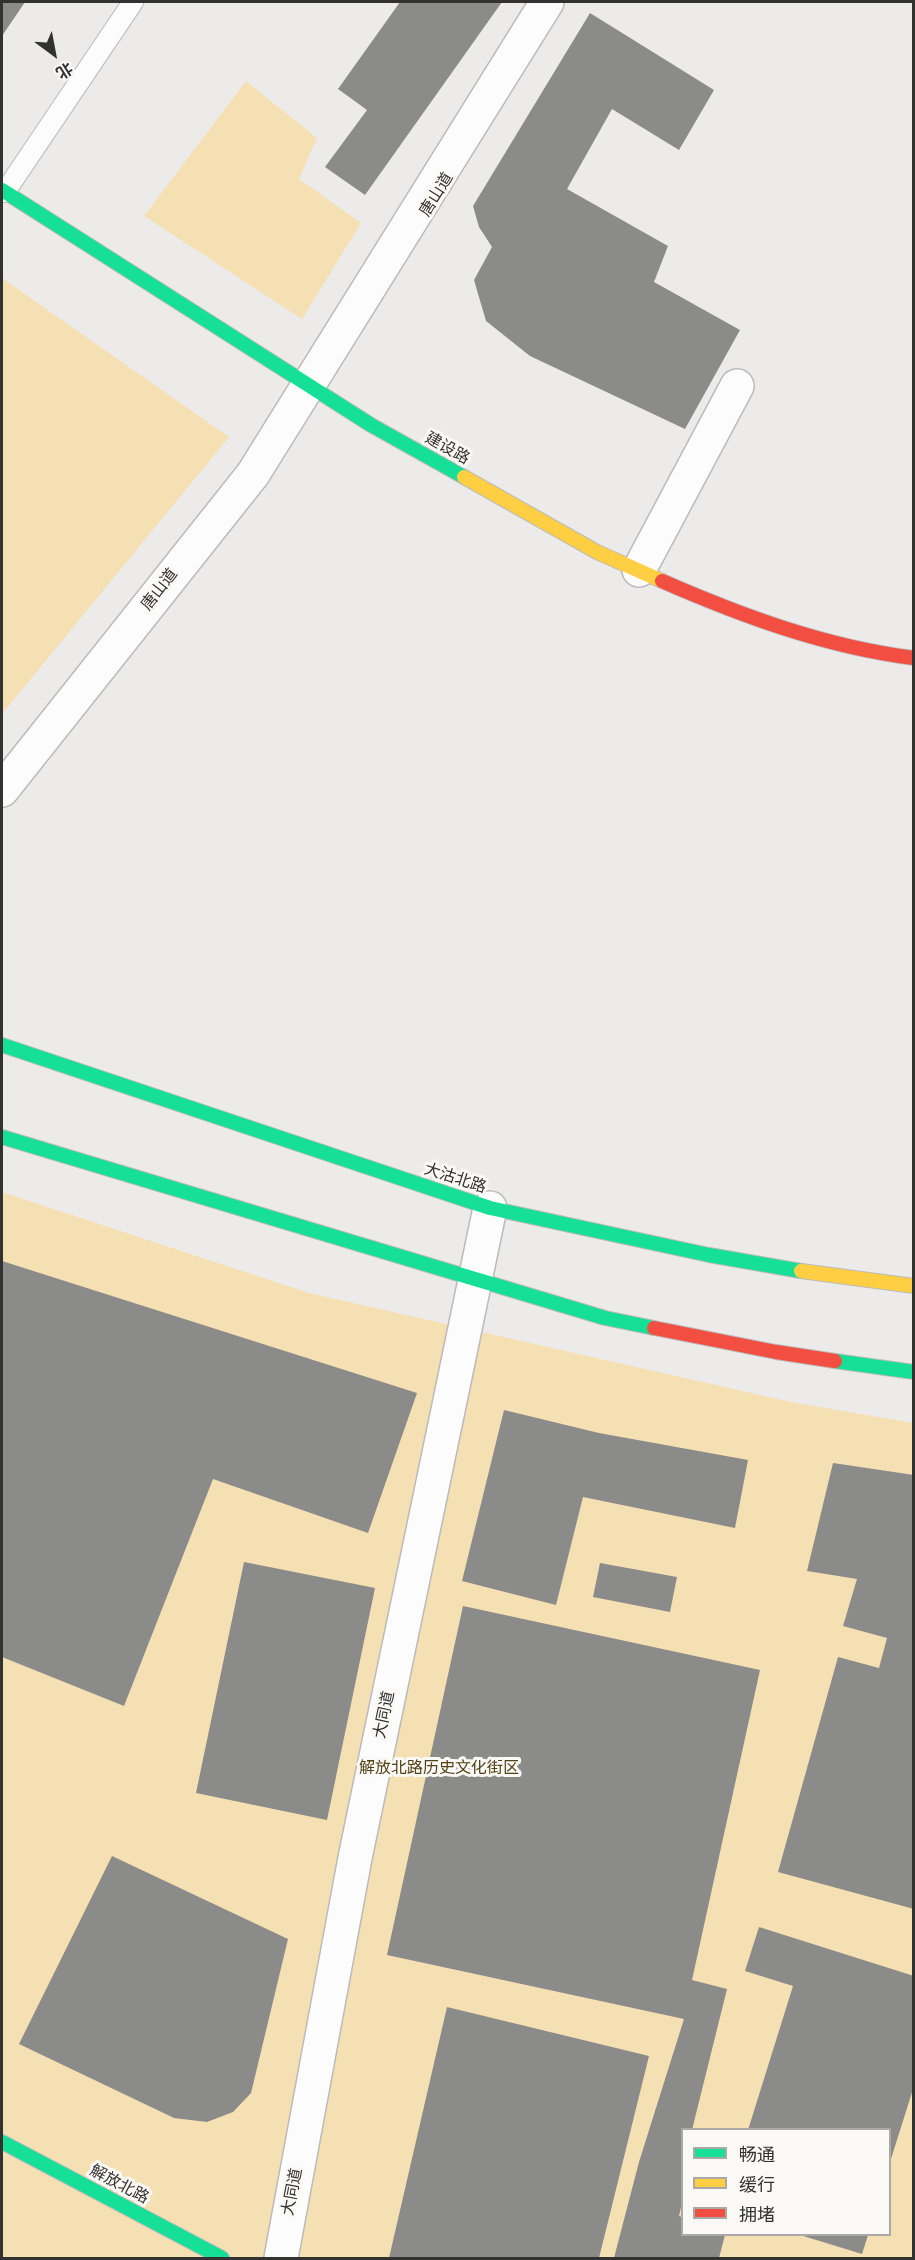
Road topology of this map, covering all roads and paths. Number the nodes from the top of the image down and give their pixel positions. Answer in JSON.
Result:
{"nodes":[{"id":1,"x":133,"y":2,"type":"edge"},
{"id":2,"x":547,"y":2,"type":"edge"},
{"id":3,"x":558,"y":2,"type":"edge"},
{"id":4,"x":3,"y":191,"type":"edge"},
{"id":5,"x":311,"y":385,"type":"junction"},
{"id":6,"x":737,"y":387,"type":"dead end"},
{"id":7,"x":639,"y":570,"type":"junction"},
{"id":8,"x":914,"y":658,"type":"edge"},
{"id":9,"x":2,"y":790,"type":"edge"},
{"id":10,"x":2,"y":1045,"type":"edge"},
{"id":11,"x":2,"y":1137,"type":"edge"},
{"id":12,"x":490,"y":1208,"type":"junction"},
{"id":13,"x":477,"y":1281,"type":"junction"},
{"id":14,"x":914,"y":1286,"type":"edge"},
{"id":15,"x":914,"y":1372,"type":"edge"},
{"id":16,"x":2,"y":2142,"type":"edge"},
{"id":17,"x":222,"y":2259,"type":"edge"},
{"id":18,"x":280,"y":2259,"type":"edge"}],
"edges":[{"from":1,"to":4,"type":"lane"},
{"from":2,"to":5,"type":"street","name":"唐山道"},
{"from":3,"to":5,"type":"street","name":"唐山道"},
{"from":4,"to":5,"type":"main road","name":"建设路"},
{"from":5,"to":7,"type":"main road","name":"建设路"},
{"from":5,"to":9,"type":"street","name":"唐山道"},
{"from":6,"to":7,"type":"street"},
{"from":7,"to":8,"type":"main road","name":"建设路"},
{"from":10,"to":12,"type":"main road","name":"大沽北路"},
{"from":11,"to":13,"type":"main road"},
{"from":12,"to":13,"type":"street","name":"大同道"},
{"from":12,"to":14,"type":"main road","name":"大沽北路"},
{"from":13,"to":15,"type":"main road"},
{"from":13,"to":18,"type":"street","name":"大同道"},
{"from":16,"to":17,"type":"main road","name":"解放北路"}]}
